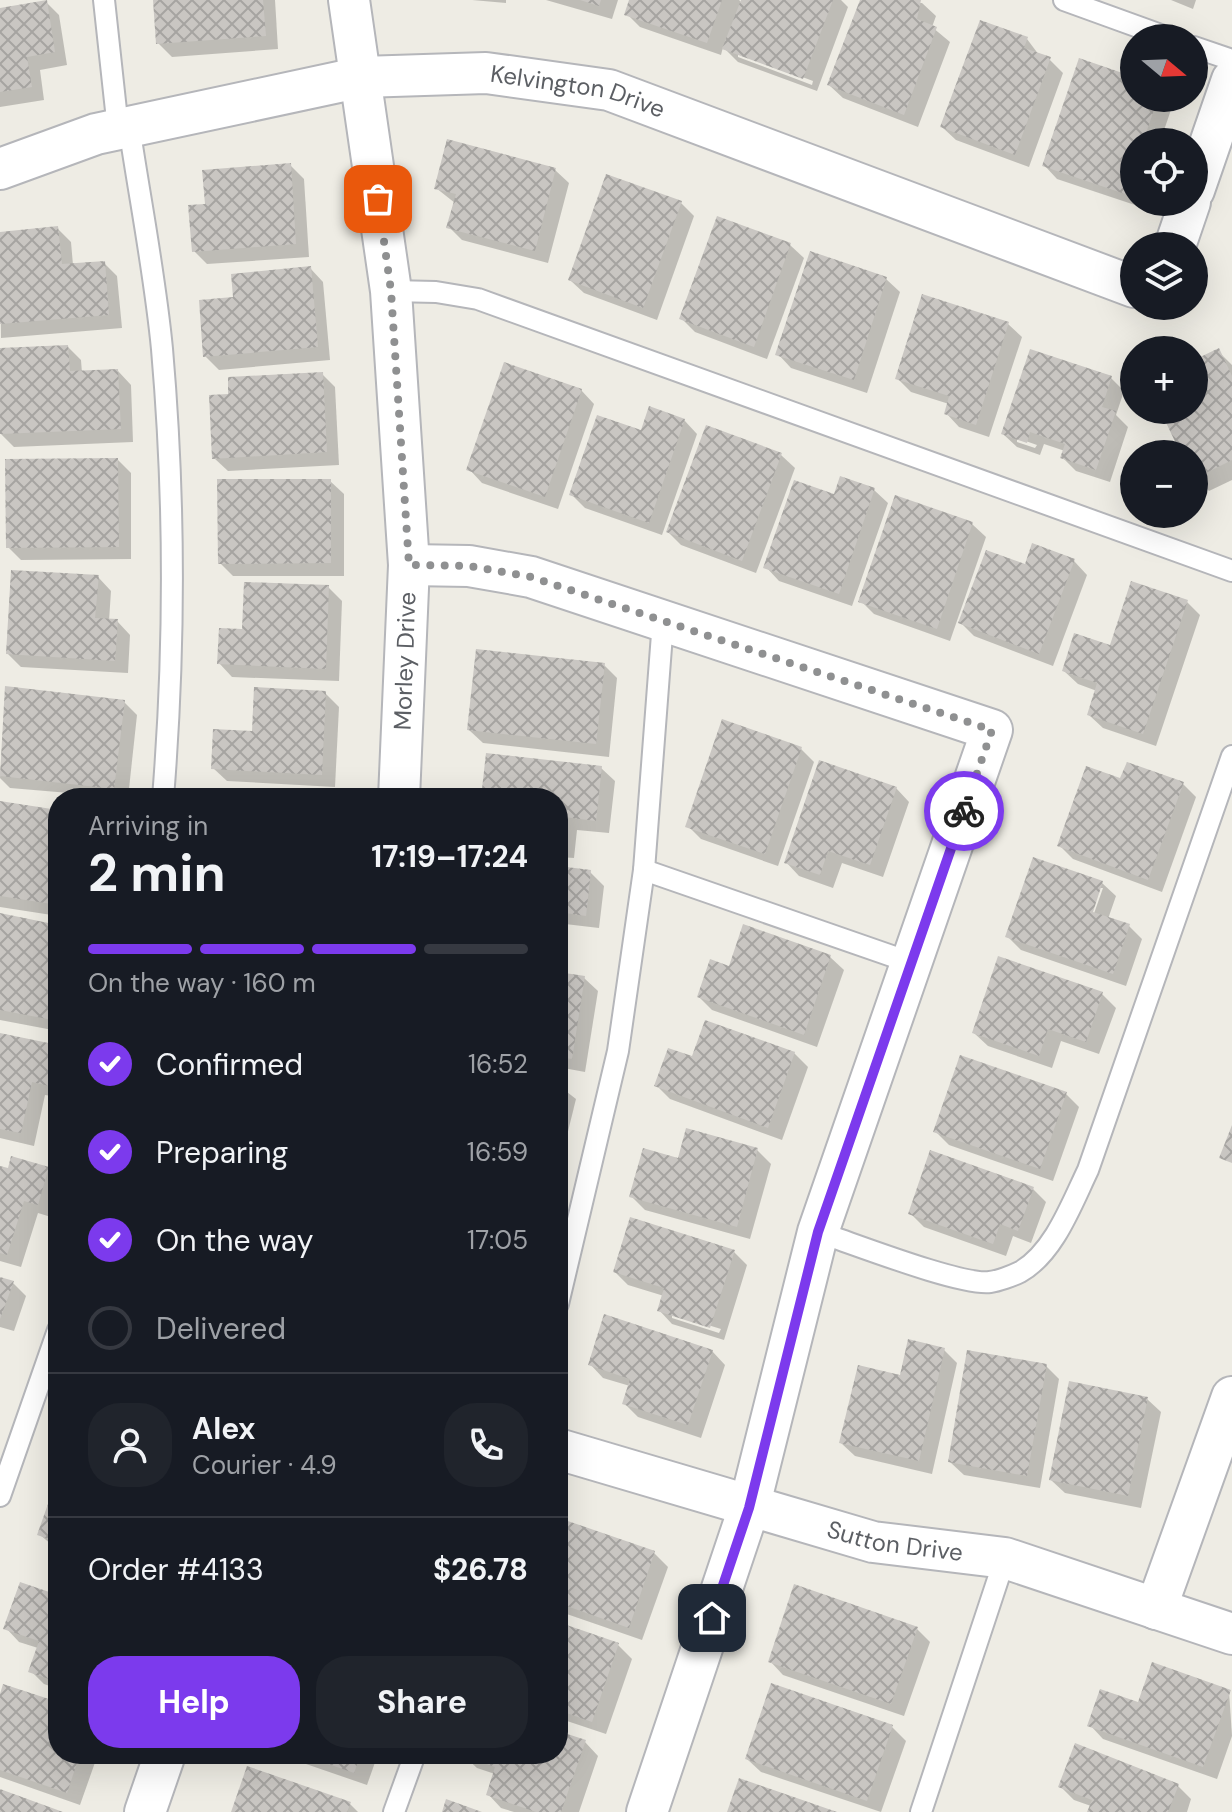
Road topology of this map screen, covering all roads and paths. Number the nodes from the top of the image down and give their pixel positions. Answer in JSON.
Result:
{"nodes":[{"id":1,"x":104,"y":0,"type":"edge"},
{"id":2,"x":349,"y":0,"type":"edge"},
{"id":3,"x":1064,"y":0,"type":"edge"},
{"id":4,"x":1130,"y":24,"type":"edge"},
{"id":5,"x":1208,"y":52,"type":"edge"},
{"id":6,"x":1232,"y":60,"type":"edge"},
{"id":7,"x":362,"y":77,"type":"junction"},
{"id":8,"x":1232,"y":80,"type":"edge"},
{"id":9,"x":124,"y":128,"type":"junction"},
{"id":10,"x":1208,"y":149,"type":"edge"},
{"id":11,"x":0,"y":169,"type":"edge"},
{"id":12,"x":1120,"y":282,"type":"edge"},
{"id":13,"x":391,"y":291,"type":"junction"},
{"id":14,"x":409,"y":565,"type":"junction"},
{"id":15,"x":1232,"y":571,"type":"edge"},
{"id":16,"x":663,"y":621,"type":"junction"},
{"id":17,"x":1232,"y":756,"type":"edge"},
{"id":18,"x":164,"y":788,"type":"edge"},
{"id":19,"x":399,"y":788,"type":"edge"},
{"id":20,"x":644,"y":870,"type":"junction"},
{"id":21,"x":912,"y":963,"type":"junction"},
{"id":22,"x":818,"y":1232,"type":"junction"},
{"id":23,"x":568,"y":1262,"type":"edge"},
{"id":24,"x":48,"y":1359,"type":"edge"},
{"id":25,"x":1232,"y":1397,"type":"edge"},
{"id":26,"x":568,"y":1452,"type":"edge"},
{"id":27,"x":0,"y":1496,"type":"edge"},
{"id":28,"x":749,"y":1508,"type":"junction"},
{"id":29,"x":1005,"y":1558,"type":"junction"},
{"id":30,"x":1156,"y":1609,"type":"junction"},
{"id":31,"x":1232,"y":1634,"type":"edge"},
{"id":32,"x":162,"y":1764,"type":"edge"},
{"id":33,"x":411,"y":1764,"type":"edge"},
{"id":34,"x":145,"y":1812,"type":"edge"},
{"id":35,"x":394,"y":1812,"type":"edge"},
{"id":36,"x":647,"y":1812,"type":"edge"},
{"id":37,"x":921,"y":1812,"type":"edge"}],
"edges":[{"from":1,"to":9,"type":"lane"},
{"from":2,"to":7,"type":"street","name":"Morley Drive"},
{"from":3,"to":4,"type":"lane"},
{"from":5,"to":6,"type":"lane"},
{"from":7,"to":9,"type":"street","name":"Kelvington Drive"},
{"from":7,"to":12,"type":"street","name":"Kelvington Drive"},
{"from":7,"to":13,"type":"street","name":"Morley Drive"},
{"from":8,"to":10,"type":"street"},
{"from":9,"to":11,"type":"street","name":"Kelvington Drive"},
{"from":9,"to":18,"type":"lane"},
{"from":13,"to":14,"type":"street","name":"Morley Drive"},
{"from":13,"to":15,"type":"lane"},
{"from":14,"to":16,"type":"street"},
{"from":14,"to":19,"type":"street","name":"Morley Drive"},
{"from":16,"to":20,"type":"lane"},
{"from":16,"to":21,"type":"street"},
{"from":17,"to":22,"type":"lane"},
{"from":20,"to":21,"type":"lane"},
{"from":20,"to":23,"type":"lane"},
{"from":21,"to":22,"type":"street"},
{"from":22,"to":28,"type":"street"},
{"from":24,"to":27,"type":"lane"},
{"from":25,"to":30,"type":"street"},
{"from":26,"to":28,"type":"street","name":"Sutton Drive"},
{"from":28,"to":29,"type":"street","name":"Sutton Drive"},
{"from":28,"to":36,"type":"street"},
{"from":29,"to":30,"type":"street","name":"Sutton Drive"},
{"from":29,"to":37,"type":"lane"},
{"from":30,"to":31,"type":"street","name":"Sutton Drive"},
{"from":32,"to":34,"type":"street"},
{"from":33,"to":35,"type":"lane"}]}
